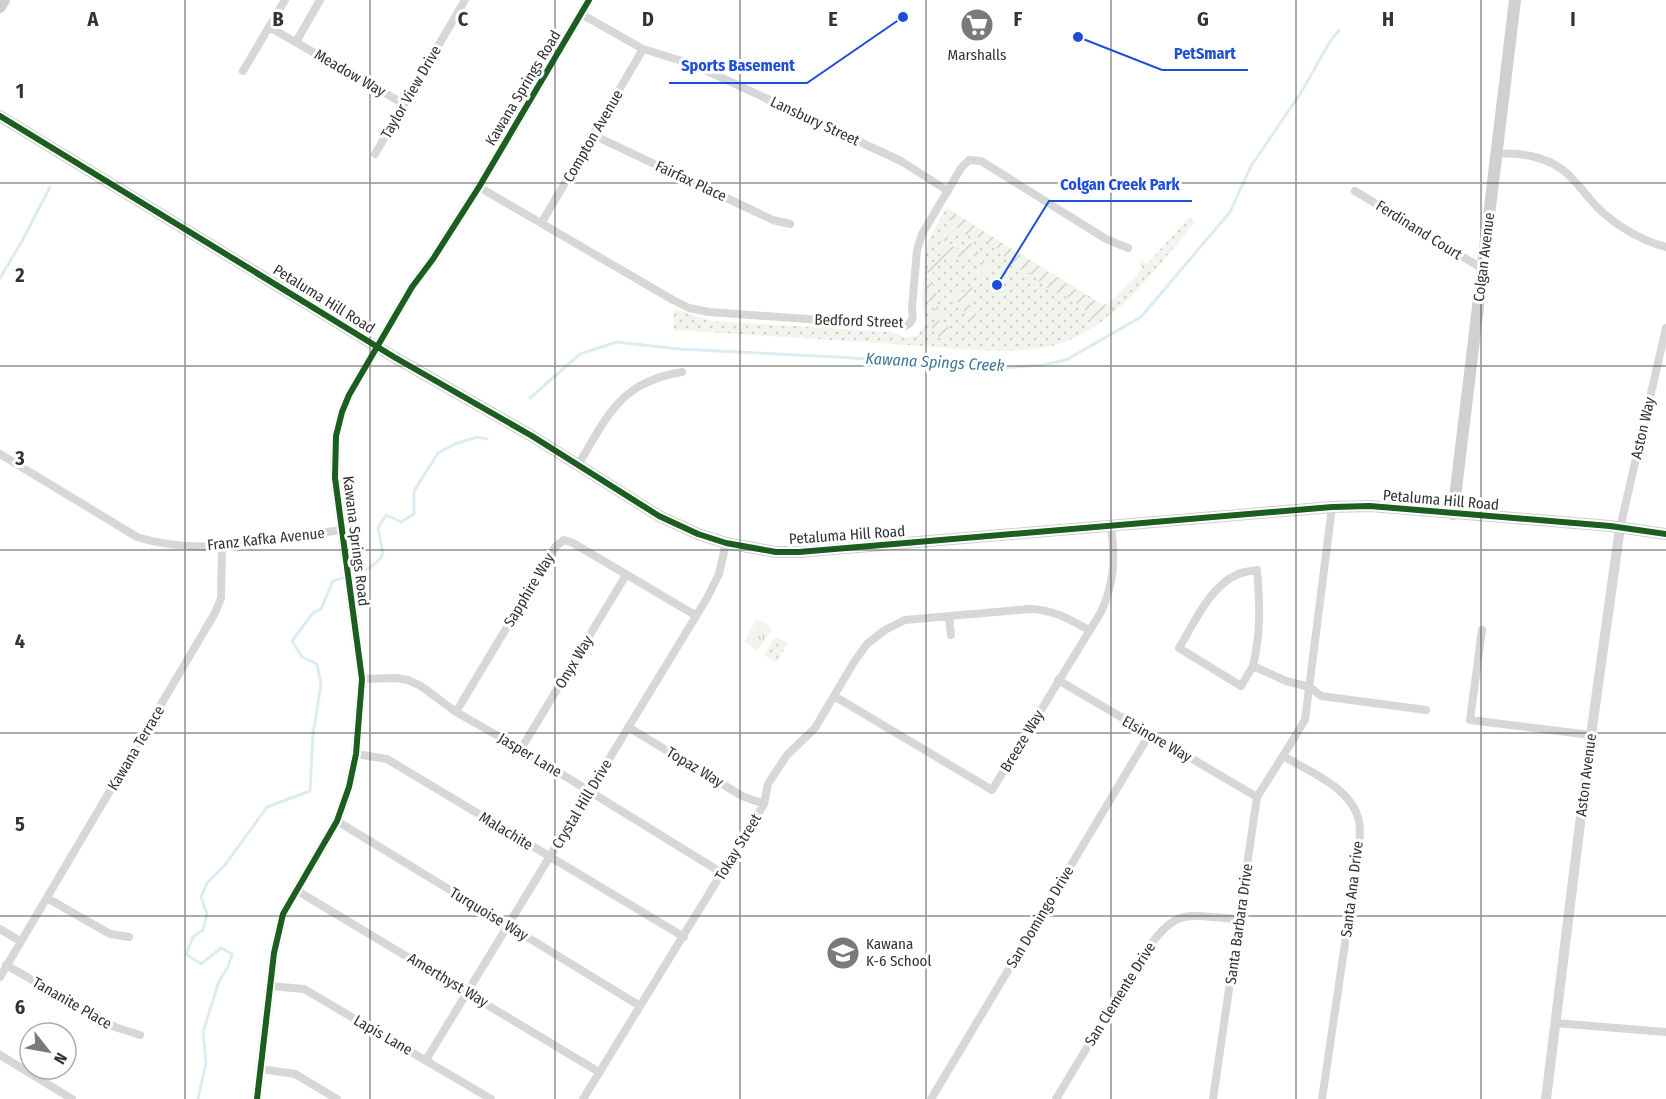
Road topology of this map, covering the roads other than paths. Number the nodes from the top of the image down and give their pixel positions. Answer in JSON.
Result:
{"nodes":[{"id":1,"x":4,"y":0,"type":"edge"},
{"id":2,"x":285,"y":0,"type":"edge"},
{"id":3,"x":320,"y":0,"type":"edge"},
{"id":4,"x":465,"y":0,"type":"edge"},
{"id":5,"x":589,"y":0,"type":"edge"},
{"id":6,"x":1515,"y":0,"type":"edge"},
{"id":7,"x":0,"y":7,"type":"edge"},
{"id":8,"x":581,"y":14,"type":"junction"},
{"id":9,"x":269,"y":27,"type":"junction"},
{"id":10,"x":296,"y":42,"type":"junction"},
{"id":11,"x":643,"y":49,"type":"junction"},
{"id":12,"x":243,"y":71,"type":"dead end"},
{"id":13,"x":404,"y":104,"type":"junction"},
{"id":14,"x":0,"y":116,"type":"edge"},
{"id":15,"x":593,"y":135,"type":"junction"},
{"id":16,"x":375,"y":154,"type":"dead end"},
{"id":17,"x":1497,"y":154,"type":"junction"},
{"id":18,"x":479,"y":187,"type":"junction"},
{"id":19,"x":948,"y":191,"type":"junction"},
{"id":20,"x":1355,"y":191,"type":"dead end"},
{"id":21,"x":542,"y":222,"type":"junction"},
{"id":22,"x":790,"y":224,"type":"dead end"},
{"id":23,"x":1666,"y":247,"type":"edge"},
{"id":24,"x":1128,"y":248,"type":"dead end"},
{"id":25,"x":1483,"y":269,"type":"junction"},
{"id":26,"x":1666,"y":328,"type":"edge"},
{"id":27,"x":377,"y":346,"type":"junction"},
{"id":28,"x":682,"y":372,"type":"dead end"},
{"id":29,"x":0,"y":454,"type":"edge"},
{"id":30,"x":578,"y":465,"type":"junction"},
{"id":31,"x":1332,"y":507,"type":"junction"},
{"id":32,"x":1453,"y":514,"type":"junction"},
{"id":33,"x":1111,"y":526,"type":"junction"},
{"id":34,"x":1620,"y":528,"type":"junction"},
{"id":35,"x":340,"y":530,"type":"junction"},
{"id":36,"x":1666,"y":534,"type":"edge"},
{"id":37,"x":726,"y":543,"type":"junction"},
{"id":38,"x":222,"y":546,"type":"junction"},
{"id":39,"x":626,"y":575,"type":"junction"},
{"id":40,"x":695,"y":615,"type":"junction"},
{"id":41,"x":949,"y":616,"type":"junction"},
{"id":42,"x":1089,"y":630,"type":"junction"},
{"id":43,"x":1482,"y":630,"type":"dead end"},
{"id":44,"x":951,"y":635,"type":"dead end"},
{"id":45,"x":1253,"y":666,"type":"junction"},
{"id":46,"x":362,"y":679,"type":"junction"},
{"id":47,"x":1058,"y":680,"type":"junction"},
{"id":48,"x":1310,"y":687,"type":"junction"},
{"id":49,"x":834,"y":696,"type":"junction"},
{"id":50,"x":1426,"y":710,"type":"dead end"},
{"id":51,"x":456,"y":712,"type":"junction"},
{"id":52,"x":628,"y":727,"type":"junction"},
{"id":53,"x":1149,"y":735,"type":"junction"},
{"id":54,"x":1591,"y":735,"type":"junction"},
{"id":55,"x":521,"y":749,"type":"junction"},
{"id":56,"x":356,"y":754,"type":"junction"},
{"id":57,"x":1283,"y":756,"type":"junction"},
{"id":58,"x":589,"y":791,"type":"junction"},
{"id":59,"x":1257,"y":797,"type":"junction"},
{"id":60,"x":764,"y":804,"type":"junction"},
{"id":61,"x":337,"y":821,"type":"junction"},
{"id":62,"x":549,"y":857,"type":"junction"},
{"id":63,"x":722,"y":873,"type":"junction"},
{"id":64,"x":296,"y":890,"type":"junction"},
{"id":65,"x":47,"y":898,"type":"junction"},
{"id":66,"x":1240,"y":920,"type":"junction"},
{"id":67,"x":508,"y":926,"type":"junction"},
{"id":68,"x":0,"y":929,"type":"edge"},
{"id":69,"x":129,"y":937,"type":"dead end"},
{"id":70,"x":684,"y":937,"type":"junction"},
{"id":71,"x":20,"y":941,"type":"junction"},
{"id":72,"x":6,"y":965,"type":"junction"},
{"id":73,"x":0,"y":977,"type":"edge"},
{"id":74,"x":271,"y":986,"type":"junction"},
{"id":75,"x":468,"y":992,"type":"junction"},
{"id":76,"x":640,"y":1006,"type":"junction"},
{"id":77,"x":1555,"y":1023,"type":"junction"},
{"id":78,"x":1666,"y":1032,"type":"edge"},
{"id":79,"x":140,"y":1035,"type":"dead end"},
{"id":80,"x":0,"y":1055,"type":"edge"},
{"id":81,"x":426,"y":1060,"type":"junction"},
{"id":82,"x":261,"y":1069,"type":"junction"},
{"id":83,"x":599,"y":1072,"type":"junction"},
{"id":84,"x":72,"y":1099,"type":"edge"},
{"id":85,"x":257,"y":1099,"type":"edge"},
{"id":86,"x":337,"y":1099,"type":"edge"},
{"id":87,"x":491,"y":1099,"type":"edge"},
{"id":88,"x":583,"y":1099,"type":"edge"},
{"id":89,"x":931,"y":1099,"type":"edge"},
{"id":90,"x":1056,"y":1099,"type":"edge"},
{"id":91,"x":1213,"y":1099,"type":"edge"},
{"id":92,"x":1322,"y":1099,"type":"edge"},
{"id":93,"x":1546,"y":1099,"type":"edge"}],
"edges":[{"from":1,"to":7,"type":"main road"},
{"from":2,"to":9,"type":"street"},
{"from":3,"to":10,"type":"street"},
{"from":4,"to":13,"type":"street","name":"Taylor View Drive"},
{"from":5,"to":8,"type":"street","name":"Kawana Springs Road"},
{"from":6,"to":17,"type":"main road","name":"Colgan Avenue"},
{"from":8,"to":11,"type":"street","name":"Lansbury Street"},
{"from":8,"to":18,"type":"street","name":"Kawana Springs Road"},
{"from":9,"to":10,"type":"street","name":"Meadow Way"},
{"from":9,"to":12,"type":"street"},
{"from":10,"to":13,"type":"street","name":"Meadow Way"},
{"from":11,"to":15,"type":"street","name":"Compton Avenue"},
{"from":11,"to":19,"type":"street","name":"Lansbury Street"},
{"from":13,"to":16,"type":"street","name":"Taylor View Drive"},
{"from":14,"to":27,"type":"main road","name":"Petaluma Hill Road"},
{"from":15,"to":21,"type":"street","name":"Compton Avenue"},
{"from":15,"to":22,"type":"street","name":"Fairfax Place"},
{"from":17,"to":23,"type":"street"},
{"from":17,"to":25,"type":"main road","name":"Colgan Avenue"},
{"from":18,"to":21,"type":"street","name":"Bedford Street"},
{"from":18,"to":27,"type":"street","name":"Kawana Springs Road"},
{"from":19,"to":21,"type":"street","name":"Bedford Street"},
{"from":19,"to":24,"type":"street","name":"Bedford Street"},
{"from":20,"to":25,"type":"street","name":"Ferdinand Court"},
{"from":25,"to":32,"type":"main road","name":"Colgan Avenue"},
{"from":26,"to":34,"type":"street","name":"Aston Way"},
{"from":27,"to":30,"type":"main road","name":"Petaluma Hill Road"},
{"from":27,"to":35,"type":"street","name":"Kawana Springs Road"},
{"from":28,"to":30,"type":"street"},
{"from":29,"to":38,"type":"street","name":"Franz Kafka Avenue"},
{"from":30,"to":37,"type":"main road","name":"Petaluma Hill Road"},
{"from":31,"to":32,"type":"main road","name":"Petaluma Hill Road"},
{"from":31,"to":33,"type":"main road","name":"Petaluma Hill Road"},
{"from":31,"to":48,"type":"street"},
{"from":32,"to":34,"type":"main road","name":"Petaluma Hill Road"},
{"from":33,"to":37,"type":"main road","name":"Petaluma Hill Road"},
{"from":33,"to":42,"type":"street","name":"Breeze Way"},
{"from":34,"to":36,"type":"main road","name":"Petaluma Hill Road"},
{"from":34,"to":54,"type":"street","name":"Aston Avenue"},
{"from":35,"to":38,"type":"street","name":"Franz Kafka Avenue"},
{"from":35,"to":46,"type":"street","name":"Kawana Springs Road"},
{"from":37,"to":40,"type":"street","name":"Crystal Hill Drive"},
{"from":38,"to":65,"type":"street","name":"Kawana Terrace"},
{"from":39,"to":40,"type":"street","name":"Sapphire Way"},
{"from":39,"to":51,"type":"street","name":"Sapphire Way"},
{"from":39,"to":55,"type":"street","name":"Onyx Way"},
{"from":40,"to":52,"type":"street","name":"Crystal Hill Drive"},
{"from":41,"to":42,"type":"street","name":"Tokay Street"},
{"from":41,"to":44,"type":"street"},
{"from":41,"to":49,"type":"street","name":"Tokay Street"},
{"from":42,"to":47,"type":"street","name":"Breeze Way"},
{"from":43,"to":54,"type":"street"},
{"from":45,"to":45,"type":"street"},
{"from":45,"to":48,"type":"street"},
{"from":46,"to":51,"type":"street","name":"Jasper Lane"},
{"from":46,"to":56,"type":"street","name":"Kawana Springs Road"},
{"from":47,"to":49,"type":"street","name":"Breeze Way"},
{"from":47,"to":53,"type":"street","name":"Elsinore Way"},
{"from":48,"to":50,"type":"street"},
{"from":48,"to":57,"type":"street"},
{"from":49,"to":60,"type":"street","name":"Tokay Street"},
{"from":51,"to":55,"type":"street","name":"Jasper Lane"},
{"from":52,"to":58,"type":"street","name":"Crystal Hill Drive"},
{"from":52,"to":60,"type":"street","name":"Topaz Way"},
{"from":53,"to":59,"type":"street","name":"Elsinore Way"},
{"from":53,"to":89,"type":"street","name":"San Domingo Drive"},
{"from":54,"to":77,"type":"street","name":"Aston Avenue"},
{"from":55,"to":58,"type":"street","name":"Jasper Lane"},
{"from":56,"to":61,"type":"street","name":"Kawana Springs Road"},
{"from":56,"to":62,"type":"street","name":"Malachite"},
{"from":57,"to":59,"type":"street","name":"Santa Barbara Drive"},
{"from":57,"to":92,"type":"street","name":"Santa Ana Drive"},
{"from":58,"to":62,"type":"street","name":"Crystal Hill Drive"},
{"from":58,"to":63,"type":"street","name":"Jasper Lane"},
{"from":59,"to":66,"type":"street","name":"Santa Barbara Drive"},
{"from":60,"to":63,"type":"street","name":"Tokay Street"},
{"from":61,"to":64,"type":"street","name":"Kawana Springs Road"},
{"from":61,"to":67,"type":"street","name":"Turquoise Way"},
{"from":62,"to":67,"type":"street","name":"Crystal Hill Drive"},
{"from":62,"to":70,"type":"street","name":"Malachite"},
{"from":63,"to":70,"type":"street","name":"Tokay Street"},
{"from":64,"to":74,"type":"street","name":"Kawana Springs Road"},
{"from":64,"to":75,"type":"street","name":"Amerthyst Way"},
{"from":65,"to":69,"type":"street"},
{"from":65,"to":71,"type":"street","name":"Kawana Terrace"},
{"from":66,"to":90,"type":"street","name":"San Clemente Drive"},
{"from":66,"to":91,"type":"street","name":"Santa Barbara Drive"},
{"from":67,"to":75,"type":"street","name":"Crystal Hill Drive"},
{"from":67,"to":76,"type":"street","name":"Turquoise Way"},
{"from":68,"to":71,"type":"street"},
{"from":70,"to":76,"type":"street","name":"Tokay Street"},
{"from":71,"to":72,"type":"street","name":"Kawana Terrace"},
{"from":72,"to":73,"type":"street","name":"Kawana Terrace"},
{"from":72,"to":79,"type":"street","name":"Tananite Place"},
{"from":74,"to":81,"type":"street","name":"Lapis Lane"},
{"from":74,"to":82,"type":"street","name":"Kawana Springs Road"},
{"from":75,"to":81,"type":"street","name":"Crystal Hill Drive"},
{"from":75,"to":83,"type":"street","name":"Amerthyst Way"},
{"from":76,"to":83,"type":"street","name":"Tokay Street"},
{"from":77,"to":78,"type":"street"},
{"from":77,"to":93,"type":"street","name":"Aston Avenue"},
{"from":80,"to":84,"type":"street"},
{"from":81,"to":87,"type":"street","name":"Lapis Lane"},
{"from":82,"to":85,"type":"street","name":"Kawana Springs Road"},
{"from":82,"to":86,"type":"street"},
{"from":83,"to":88,"type":"street","name":"Tokay Street"}]}
